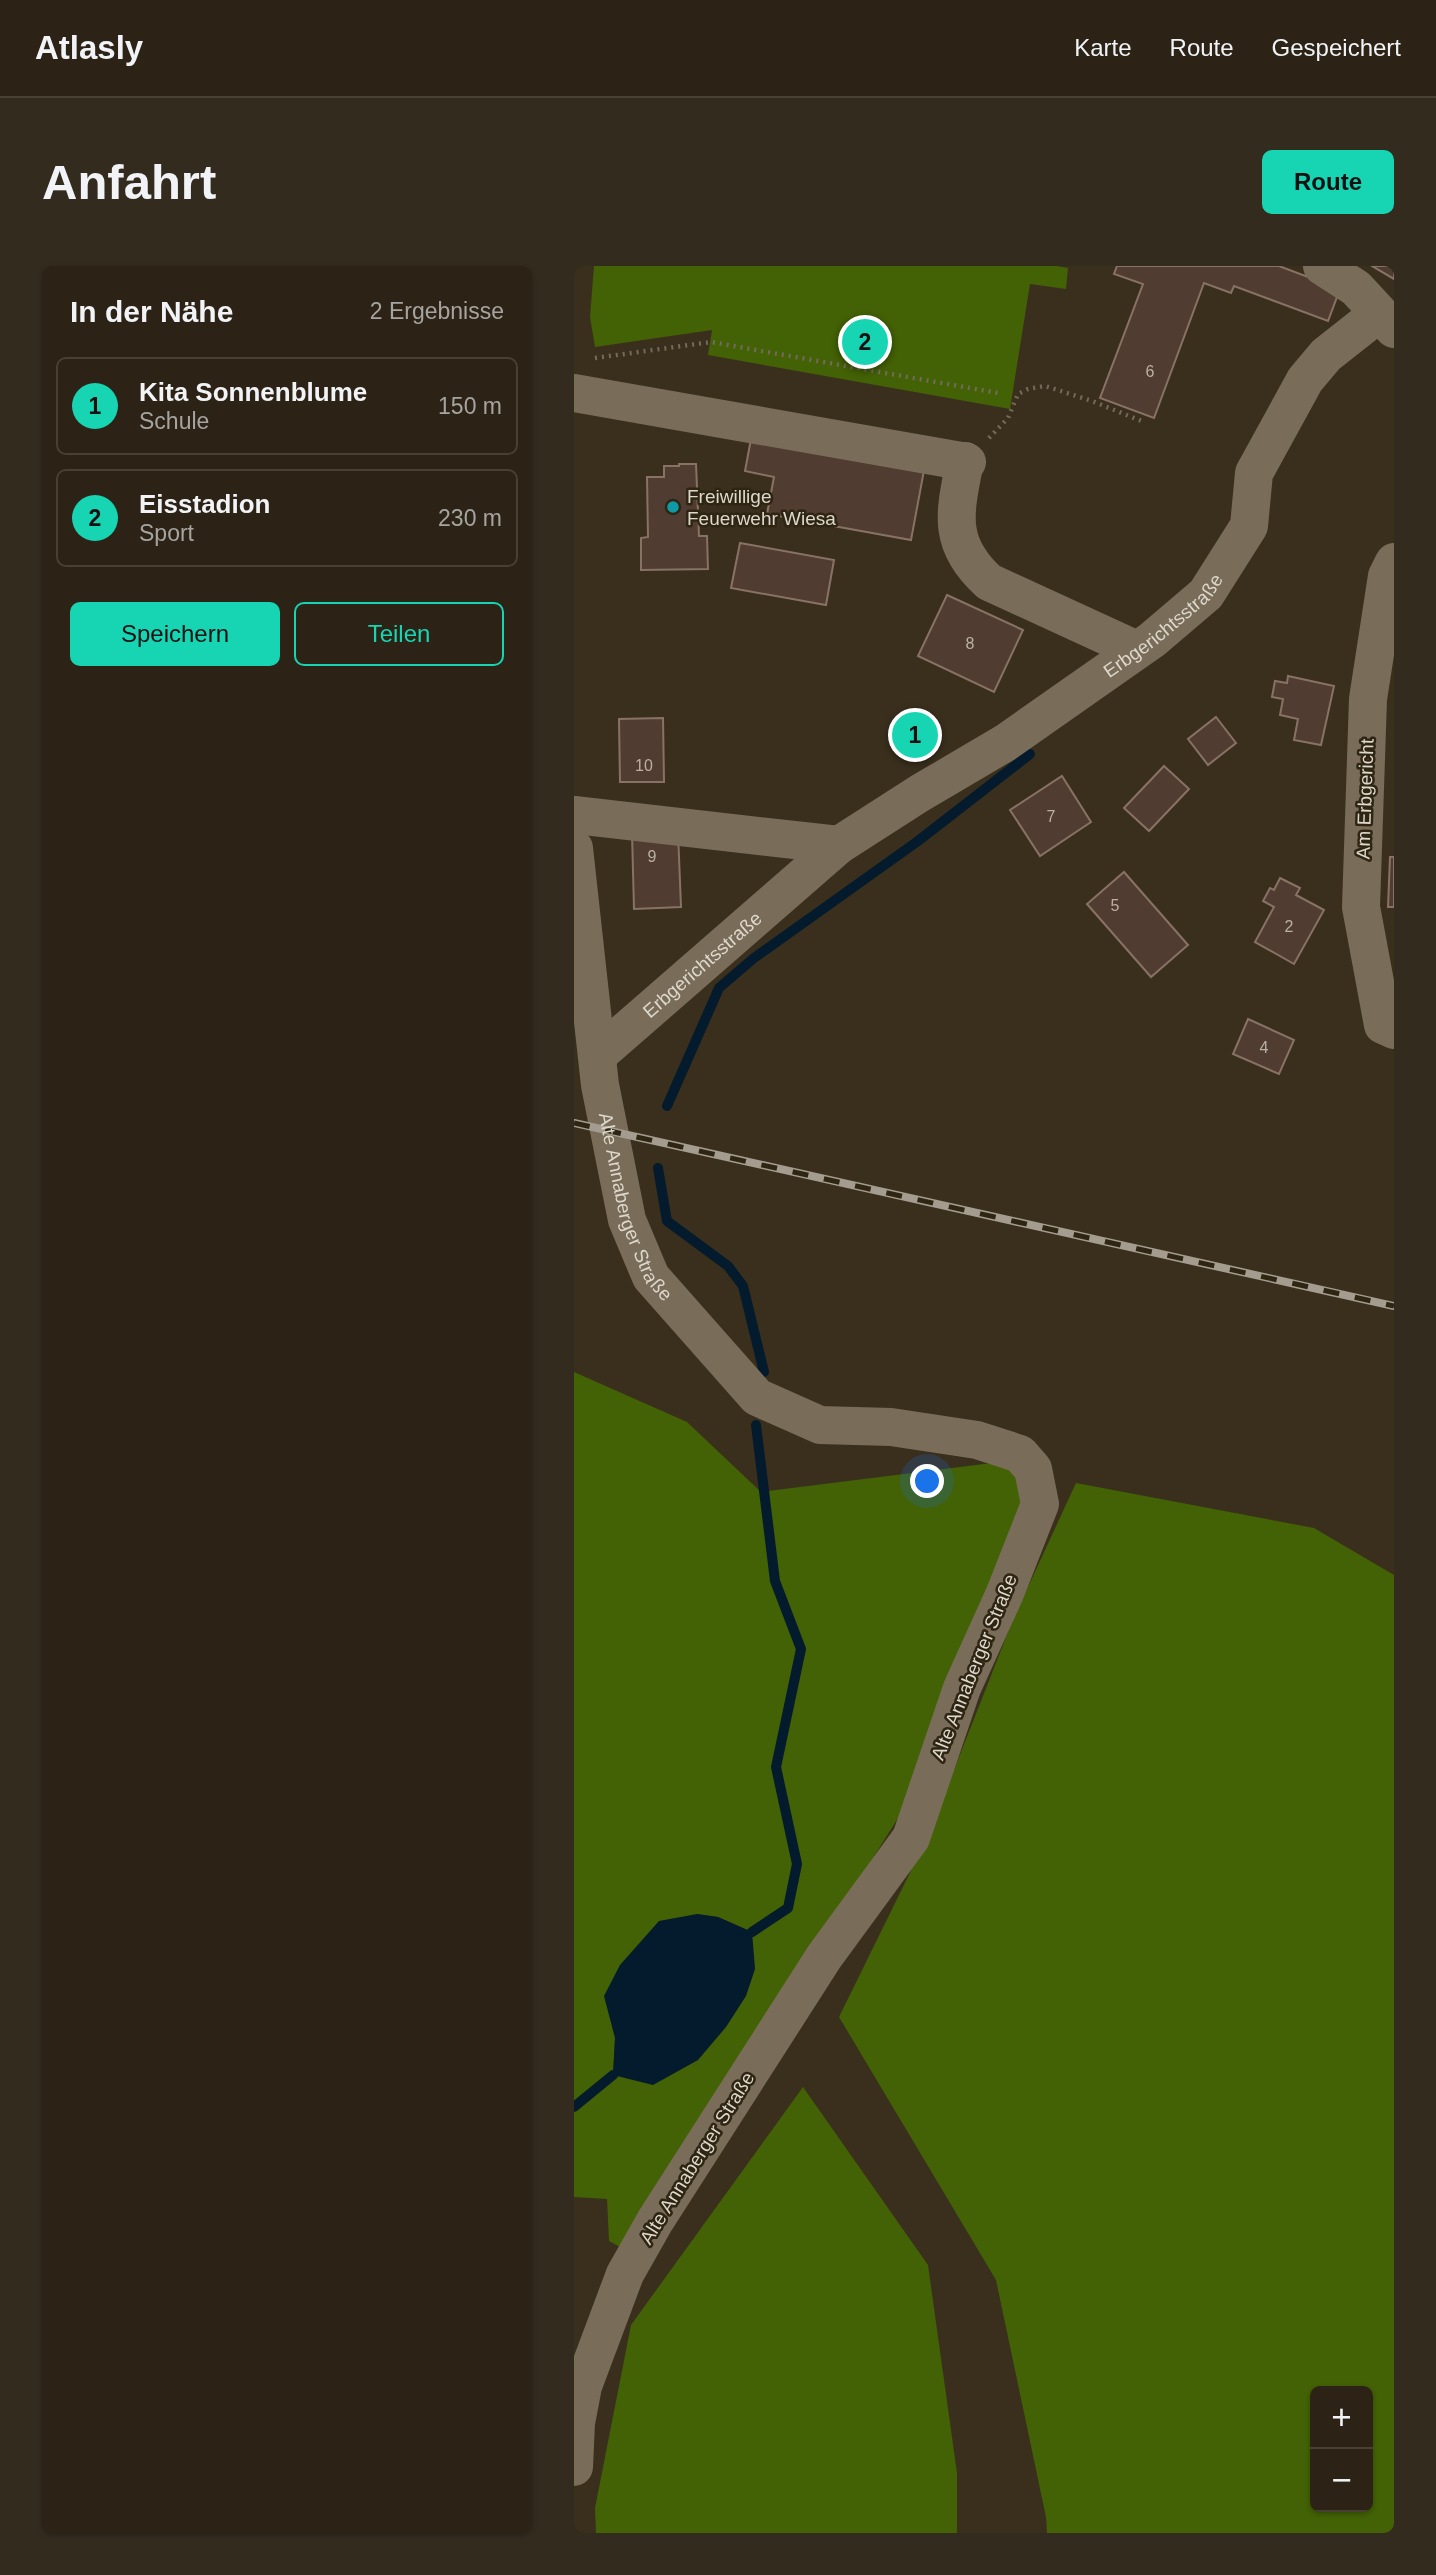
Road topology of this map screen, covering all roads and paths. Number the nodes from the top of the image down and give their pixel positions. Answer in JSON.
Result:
{"nodes":[{"id":1,"x":1322,"y":266,"type":"edge"},
{"id":2,"x":1386,"y":321,"type":"edge"},
{"id":3,"x":581,"y":376,"type":"edge"},
{"id":4,"x":998,"y":393,"type":"dead end"},
{"id":5,"x":1144,"y":422,"type":"dead end"},
{"id":6,"x":966,"y":461,"type":"junction"},
{"id":7,"x":1394,"y":562,"type":"edge"},
{"id":8,"x":1137,"y":650,"type":"junction"},
{"id":9,"x":574,"y":815,"type":"edge"},
{"id":10,"x":839,"y":845,"type":"junction"},
{"id":11,"x":574,"y":848,"type":"edge"},
{"id":12,"x":1394,"y":1030,"type":"edge"},
{"id":13,"x":599,"y":1070,"type":"junction"},
{"id":14,"x":574,"y":2467,"type":"edge"}],
"edges":[{"from":1,"to":2,"type":"street"},
{"from":2,"to":8,"type":"street","name":"Erbgerichtsstraße"},
{"from":3,"to":4,"type":"path"},
{"from":3,"to":6,"type":"street"},
{"from":5,"to":6,"type":"path"},
{"from":6,"to":8,"type":"street"},
{"from":7,"to":12,"type":"street","name":"Am Erbgericht"},
{"from":8,"to":10,"type":"street","name":"Erbgerichtsstraße"},
{"from":9,"to":10,"type":"street"},
{"from":10,"to":13,"type":"street","name":"Erbgerichtsstraße"},
{"from":11,"to":13,"type":"street","name":"Alte Annaberger Straße"},
{"from":13,"to":14,"type":"street","name":"Alte Annaberger Straße"}]}
